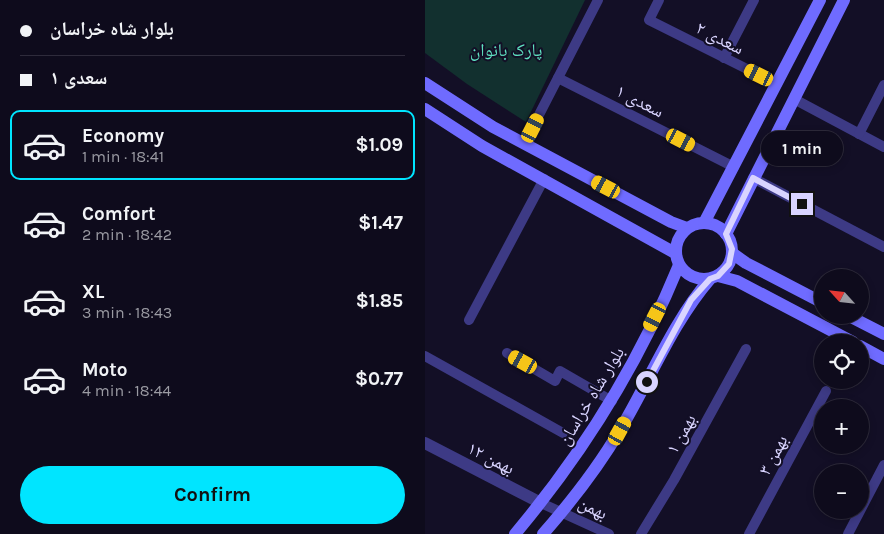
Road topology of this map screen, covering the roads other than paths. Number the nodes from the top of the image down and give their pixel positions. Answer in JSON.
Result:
{"nodes":[{"id":1,"x":598,"y":0,"type":"edge"},
{"id":2,"x":659,"y":0,"type":"edge"},
{"id":3,"x":754,"y":0,"type":"edge"},
{"id":4,"x":820,"y":0,"type":"edge"},
{"id":5,"x":844,"y":0,"type":"edge"},
{"id":6,"x":724,"y":58,"type":"junction"},
{"id":7,"x":558,"y":78,"type":"junction"},
{"id":8,"x":425,"y":83,"type":"edge"},
{"id":9,"x":777,"y":84,"type":"junction"},
{"id":10,"x":884,"y":85,"type":"edge"},
{"id":11,"x":794,"y":99,"type":"junction"},
{"id":12,"x":425,"y":109,"type":"edge"},
{"id":13,"x":859,"y":134,"type":"junction"},
{"id":14,"x":524,"y":144,"type":"junction"},
{"id":15,"x":884,"y":146,"type":"edge"},
{"id":16,"x":734,"y":167,"type":"junction"},
{"id":17,"x":753,"y":178,"type":"junction"},
{"id":18,"x":544,"y":179,"type":"junction"},
{"id":19,"x":704,"y":223,"type":"junction"},
{"id":20,"x":687,"y":228,"type":"junction"},
{"id":21,"x":726,"y":234,"type":"junction"},
{"id":22,"x":884,"y":247,"type":"edge"},
{"id":23,"x":732,"y":252,"type":"junction"},
{"id":24,"x":677,"y":259,"type":"junction"},
{"id":25,"x":714,"y":278,"type":"junction"},
{"id":26,"x":814,"y":297,"type":"edge"},
{"id":27,"x":469,"y":320,"type":"dead end"},
{"id":28,"x":865,"y":324,"type":"edge"},
{"id":29,"x":838,"y":334,"type":"edge"},
{"id":30,"x":884,"y":334,"type":"edge"},
{"id":31,"x":746,"y":349,"type":"dead end"},
{"id":32,"x":869,"y":351,"type":"edge"},
{"id":33,"x":507,"y":353,"type":"dead end"},
{"id":34,"x":425,"y":356,"type":"edge"},
{"id":35,"x":884,"y":359,"type":"edge"},
{"id":36,"x":826,"y":391,"type":"dead end"},
{"id":37,"x":612,"y":401,"type":"junction"},
{"id":38,"x":563,"y":432,"type":"dead end"},
{"id":39,"x":426,"y":447,"type":"edge"},
{"id":40,"x":884,"y":465,"type":"edge"},
{"id":41,"x":541,"y":503,"type":"junction"},
{"id":42,"x":563,"y":512,"type":"junction"},
{"id":43,"x":515,"y":534,"type":"edge"},
{"id":44,"x":543,"y":534,"type":"edge"},
{"id":45,"x":609,"y":534,"type":"edge"},
{"id":46,"x":641,"y":534,"type":"edge"},
{"id":47,"x":749,"y":534,"type":"edge"},
{"id":48,"x":848,"y":534,"type":"edge"}],
"edges":[{"from":1,"to":7,"type":"street"},
{"from":2,"to":6,"type":"street","name":"سعدی ۲"},
{"from":3,"to":6,"type":"street"},
{"from":4,"to":9,"type":"main road"},
{"from":5,"to":11,"type":"main road"},
{"from":6,"to":9,"type":"street","name":"سعدی ۲"},
{"from":7,"to":14,"type":"street"},
{"from":7,"to":16,"type":"street","name":"سعدی ۱"},
{"from":8,"to":14,"type":"main road"},
{"from":9,"to":16,"type":"main road"},
{"from":10,"to":13,"type":"street"},
{"from":11,"to":13,"type":"street"},
{"from":11,"to":17,"type":"main road"},
{"from":12,"to":18,"type":"main road"},
{"from":13,"to":15,"type":"street"},
{"from":14,"to":20,"type":"main road"},
{"from":16,"to":19,"type":"main road"},
{"from":17,"to":21,"type":"main road"},
{"from":17,"to":22,"type":"street"},
{"from":18,"to":24,"type":"main road"},
{"from":18,"to":27,"type":"street"},
{"from":19,"to":20,"type":"main road"},
{"from":19,"to":21,"type":"main road"},
{"from":20,"to":24,"type":"main road"},
{"from":21,"to":23,"type":"main road"},
{"from":23,"to":25,"type":"main road"},
{"from":23,"to":26,"type":"main road"},
{"from":24,"to":25,"type":"main road"},
{"from":24,"to":37,"type":"main road","name":"بلوار شاه خراسان"},
{"from":25,"to":29,"type":"main road"},
{"from":25,"to":42,"type":"main road"},
{"from":28,"to":30,"type":"main road"},
{"from":31,"to":46,"type":"street","name":"بهمن ۱"},
{"from":32,"to":35,"type":"main road"},
{"from":33,"to":37,"type":"street"},
{"from":34,"to":38,"type":"street"},
{"from":36,"to":47,"type":"street","name":"بهمن ۳"},
{"from":37,"to":41,"type":"main road","name":"بلوار شاه خراسان"},
{"from":39,"to":41,"type":"street","name":"۱۲ بهمن"},
{"from":40,"to":48,"type":"street"},
{"from":41,"to":42,"type":"street","name":"بهمن"},
{"from":41,"to":43,"type":"main road","name":"بلوار شاه خراسان"},
{"from":42,"to":44,"type":"main road"},
{"from":42,"to":45,"type":"street","name":"بهمن"}]}
